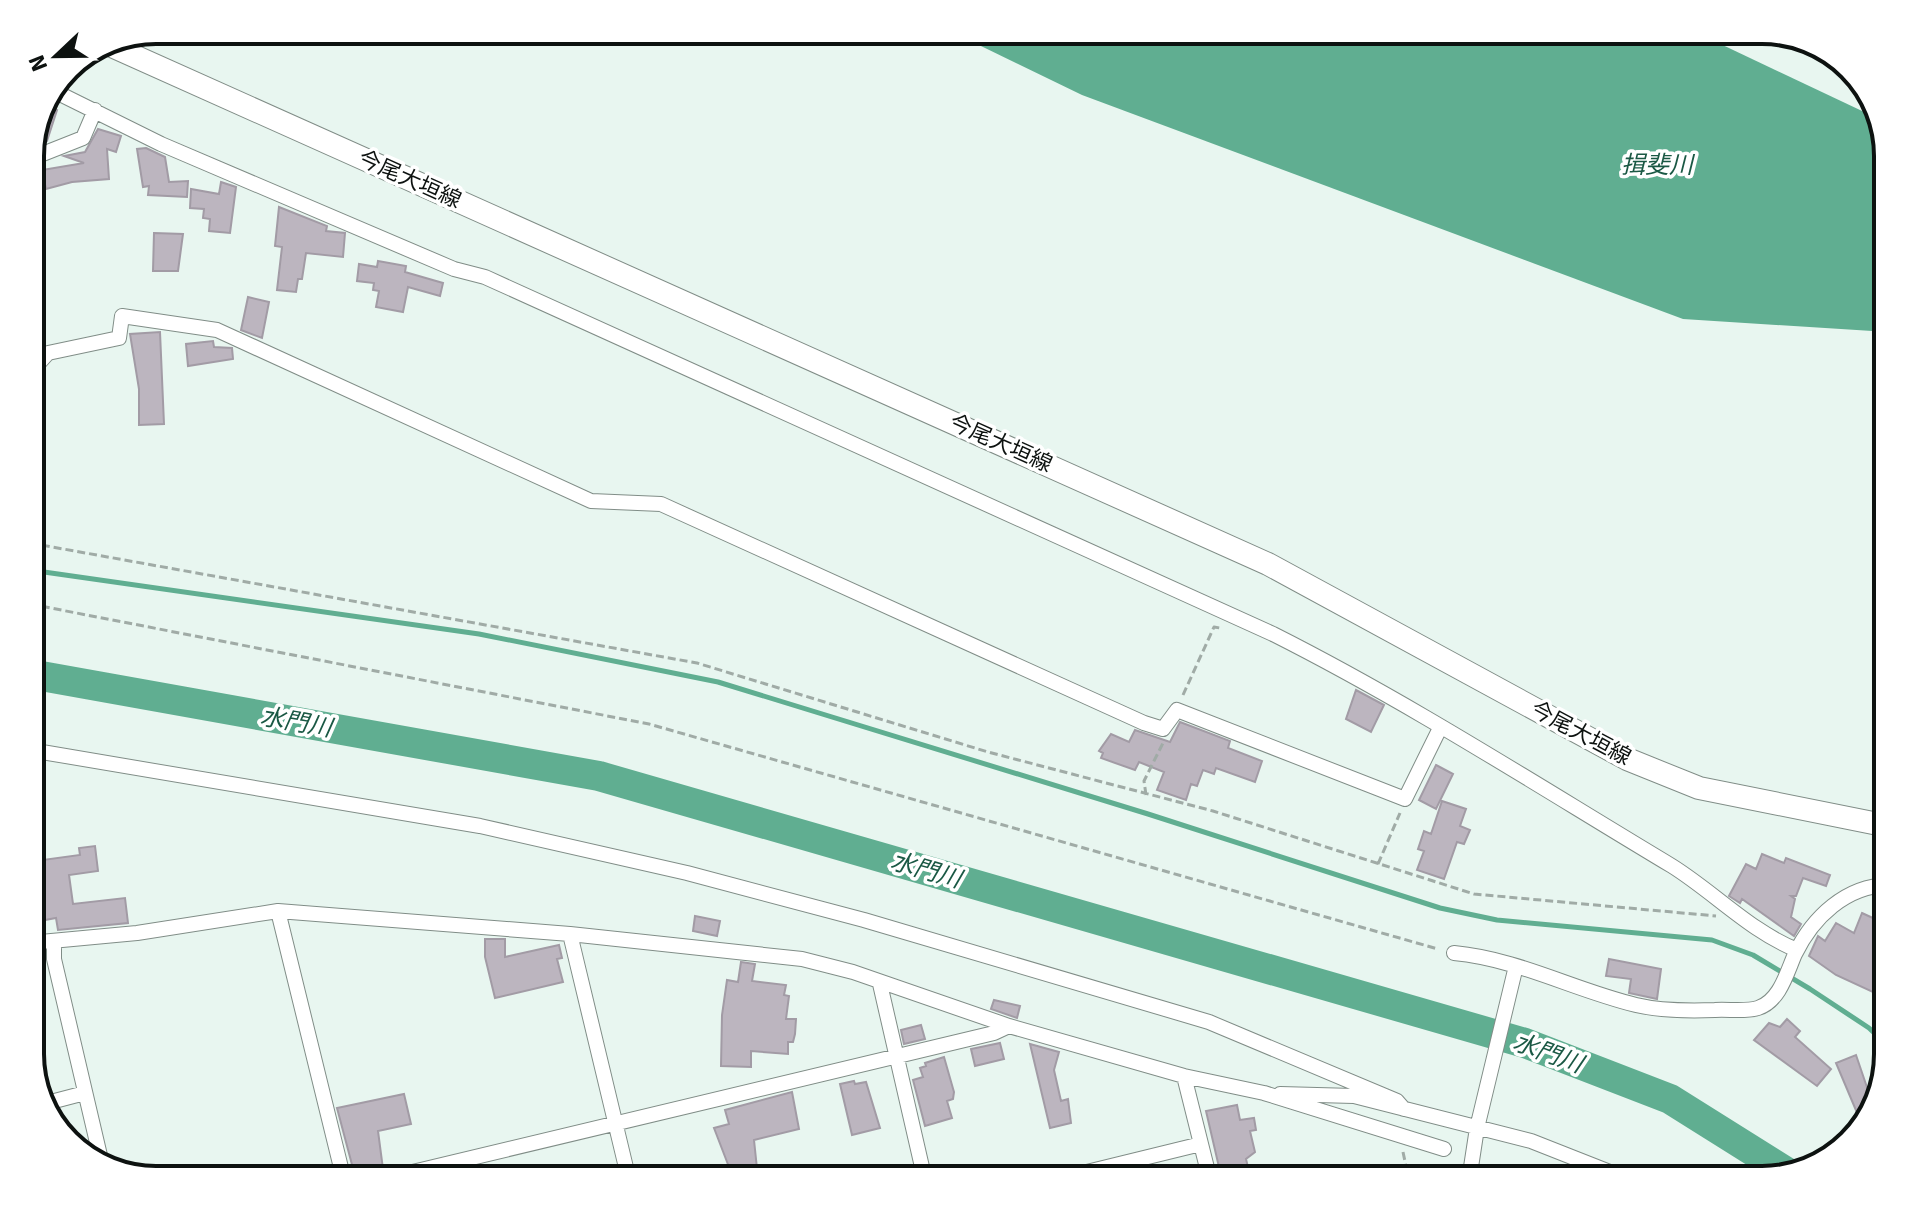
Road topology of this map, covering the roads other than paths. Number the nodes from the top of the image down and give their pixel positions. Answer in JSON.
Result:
{"nodes":[{"id":1,"x":120,"y":50,"type":"edge"},
{"id":2,"x":65,"y":96,"type":"edge"},
{"id":3,"x":95,"y":110,"type":"junction"},
{"id":4,"x":44,"y":153,"type":"edge"},
{"id":5,"x":44,"y":357,"type":"edge"},
{"id":6,"x":1440,"y":728,"type":"junction"},
{"id":7,"x":44,"y":752,"type":"edge"},
{"id":8,"x":1874,"y":823,"type":"edge"},
{"id":9,"x":1874,"y":885,"type":"edge"},
{"id":10,"x":278,"y":911,"type":"junction"},
{"id":11,"x":570,"y":934,"type":"junction"},
{"id":12,"x":54,"y":941,"type":"junction"},
{"id":13,"x":44,"y":942,"type":"edge"},
{"id":14,"x":1454,"y":953,"type":"road end"},
{"id":15,"x":1795,"y":954,"type":"junction"},
{"id":16,"x":1516,"y":966,"type":"junction"},
{"id":17,"x":880,"y":984,"type":"junction"},
{"id":18,"x":1009,"y":1026,"type":"junction"},
{"id":19,"x":897,"y":1057,"type":"junction"},
{"id":20,"x":1184,"y":1076,"type":"junction"},
{"id":21,"x":85,"y":1093,"type":"junction"},
{"id":22,"x":1264,"y":1093,"type":"junction"},
{"id":23,"x":55,"y":1101,"type":"edge"},
{"id":24,"x":1404,"y":1109,"type":"junction"},
{"id":25,"x":615,"y":1122,"type":"junction"},
{"id":26,"x":1477,"y":1128,"type":"junction"},
{"id":27,"x":1201,"y":1144,"type":"junction"},
{"id":28,"x":99,"y":1149,"type":"edge"},
{"id":29,"x":1444,"y":1149,"type":"dead end"},
{"id":30,"x":341,"y":1166,"type":"edge"},
{"id":31,"x":436,"y":1166,"type":"edge"},
{"id":32,"x":626,"y":1166,"type":"edge"},
{"id":33,"x":922,"y":1166,"type":"edge"},
{"id":34,"x":1111,"y":1166,"type":"edge"},
{"id":35,"x":1206,"y":1166,"type":"edge"},
{"id":36,"x":1471,"y":1166,"type":"edge"},
{"id":37,"x":1600,"y":1166,"type":"edge"}],
"edges":[{"from":1,"to":8,"type":"main road","name":"今尾大垣線"},
{"from":2,"to":3,"type":"street"},
{"from":3,"to":4,"type":"street"},
{"from":3,"to":6,"type":"street"},
{"from":5,"to":6,"type":"street"},
{"from":6,"to":15,"type":"street"},
{"from":7,"to":24,"type":"street"},
{"from":9,"to":15,"type":"street"},
{"from":10,"to":11,"type":"street"},
{"from":10,"to":12,"type":"street"},
{"from":10,"to":30,"type":"street"},
{"from":11,"to":17,"type":"street"},
{"from":11,"to":25,"type":"street"},
{"from":12,"to":13,"type":"street"},
{"from":12,"to":21,"type":"street"},
{"from":14,"to":16,"type":"street"},
{"from":15,"to":16,"type":"street"},
{"from":16,"to":26,"type":"street"},
{"from":17,"to":18,"type":"street"},
{"from":17,"to":19,"type":"street"},
{"from":18,"to":19,"type":"street"},
{"from":18,"to":20,"type":"street"},
{"from":19,"to":25,"type":"street"},
{"from":19,"to":33,"type":"street"},
{"from":20,"to":22,"type":"street"},
{"from":20,"to":27,"type":"street"},
{"from":21,"to":23,"type":"street"},
{"from":21,"to":28,"type":"street"},
{"from":22,"to":24,"type":"street"},
{"from":22,"to":29,"type":"street"},
{"from":24,"to":26,"type":"street"},
{"from":25,"to":31,"type":"street"},
{"from":25,"to":32,"type":"street"},
{"from":26,"to":36,"type":"street"},
{"from":26,"to":37,"type":"street"},
{"from":27,"to":34,"type":"street"},
{"from":27,"to":35,"type":"street"}]}
